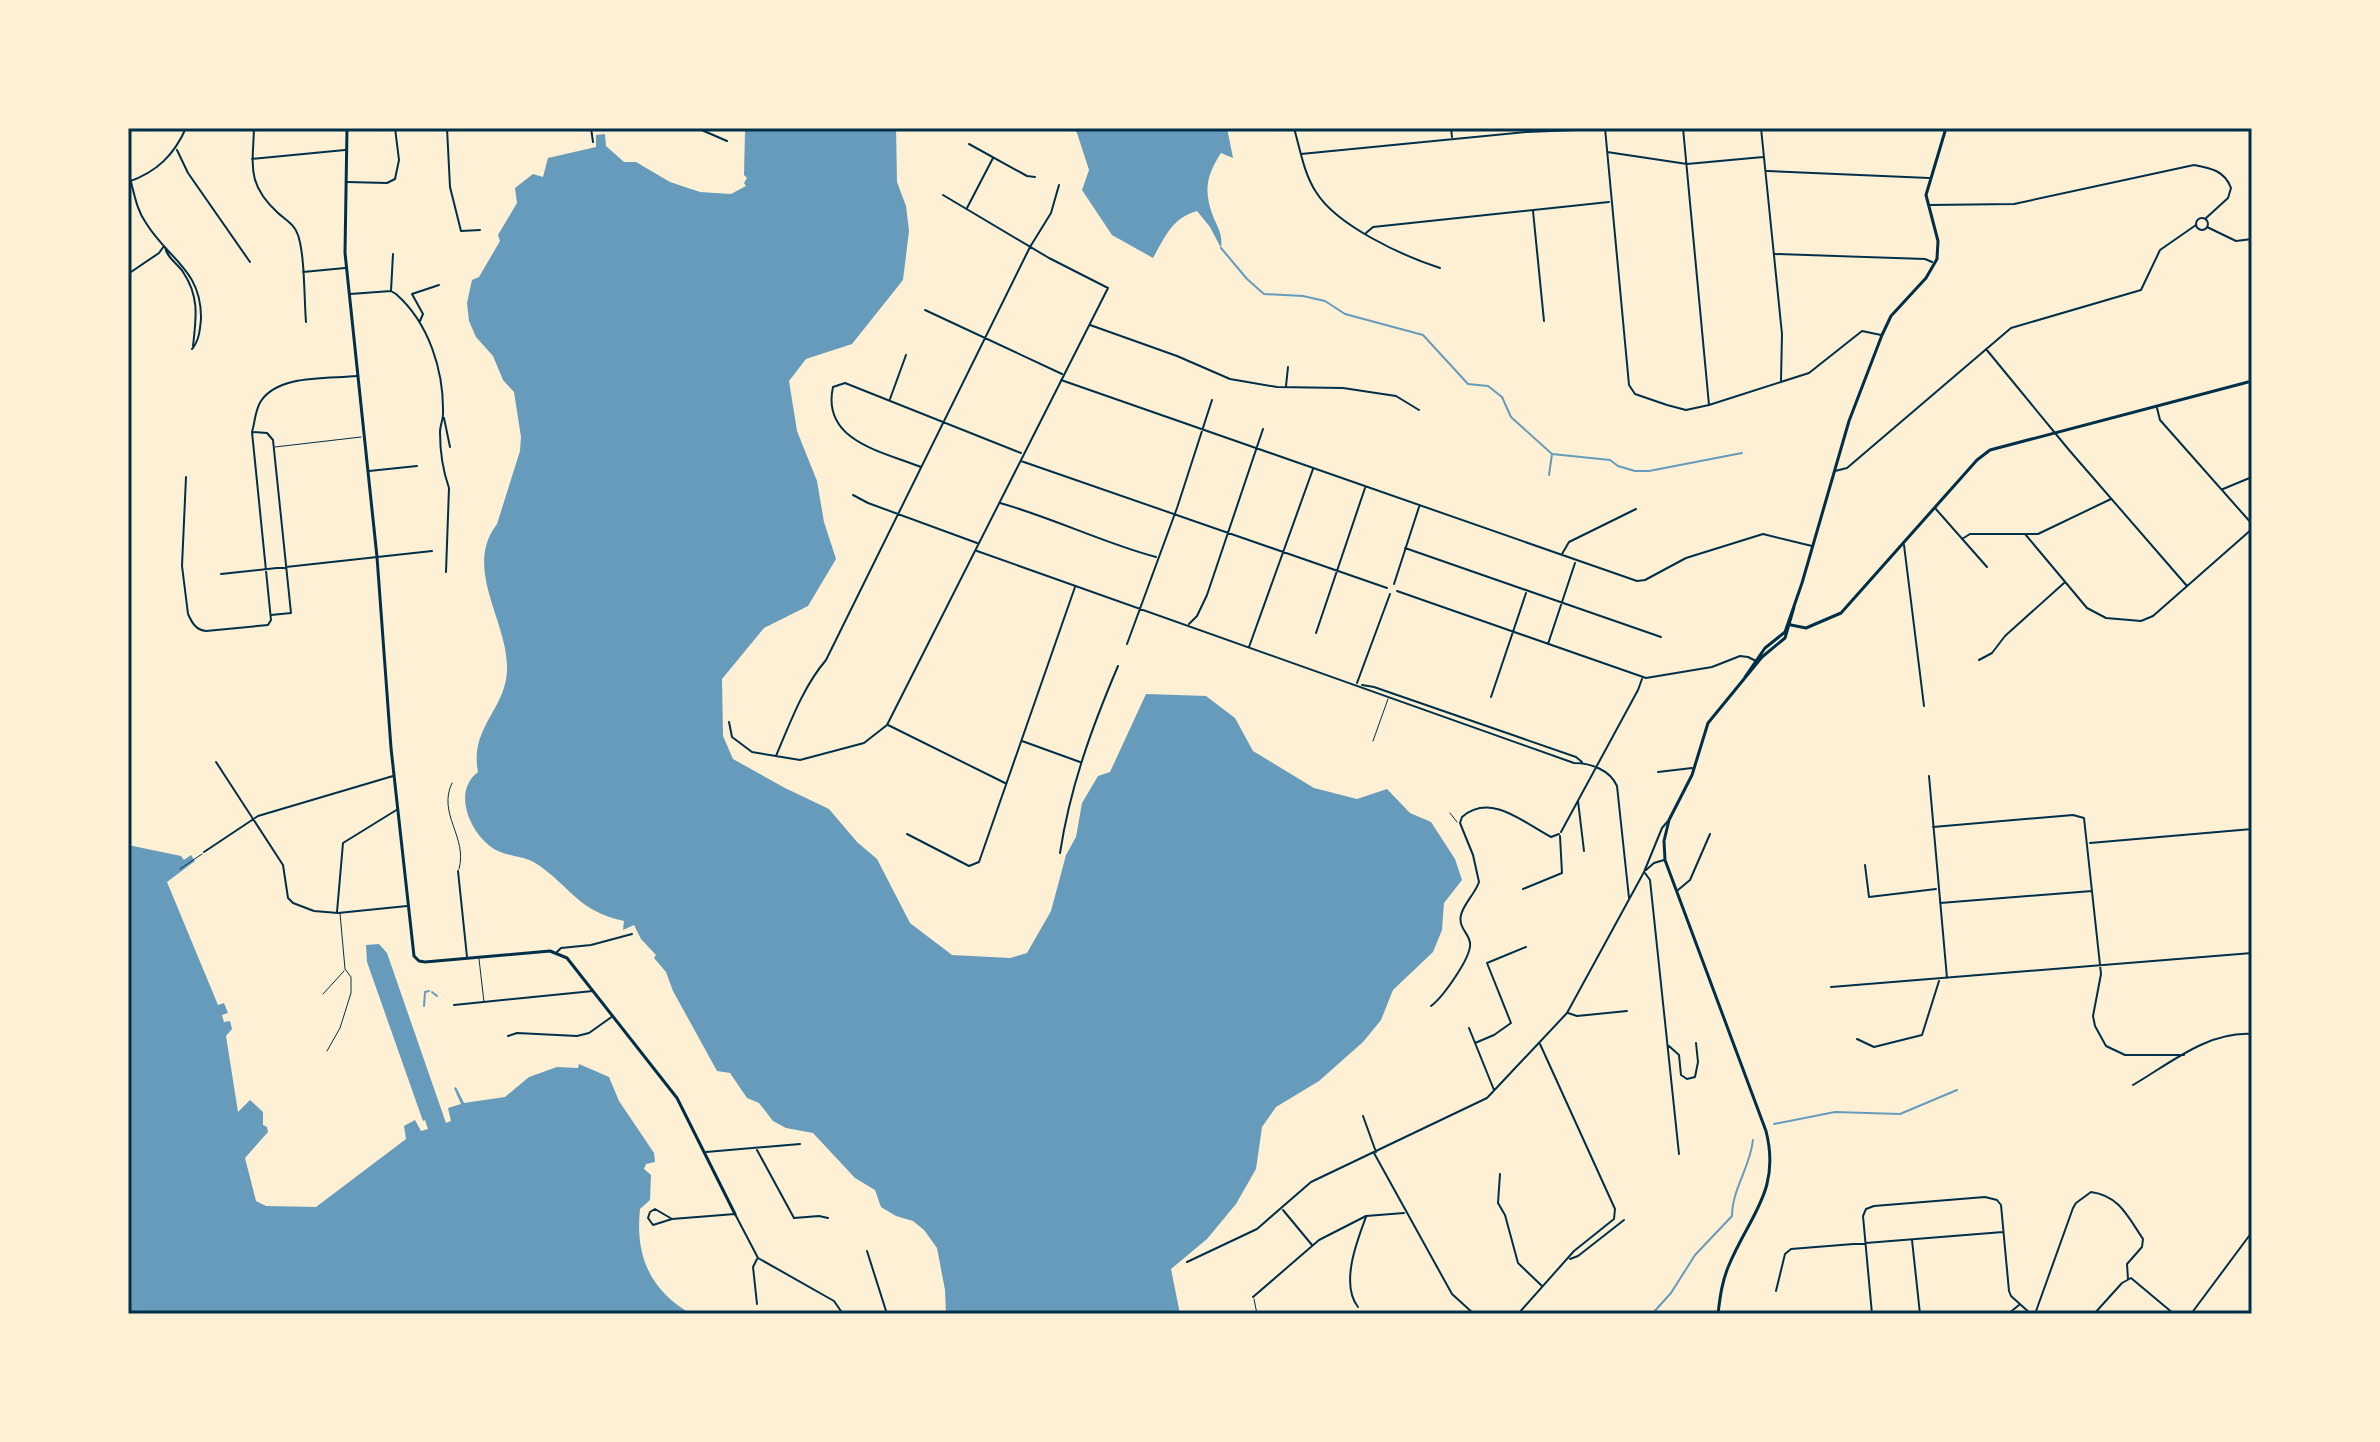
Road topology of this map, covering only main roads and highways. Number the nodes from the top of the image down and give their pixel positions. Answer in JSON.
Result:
{"nodes":[{"id":1,"x":347,"y":128,"type":"edge"},
{"id":2,"x":1946,"y":128,"type":"edge"},
{"id":3,"x":2252,"y":381,"type":"edge"},
{"id":4,"x":1789,"y":625,"type":"junction"},
{"id":5,"x":735,"y":1214,"type":"road end"},
{"id":6,"x":1718,"y":1314,"type":"edge"}],
"edges":[{"from":1,"to":5,"type":"main road"},
{"from":2,"to":4,"type":"main road"},
{"from":3,"to":4,"type":"main road"},
{"from":4,"to":6,"type":"main road"}]}
